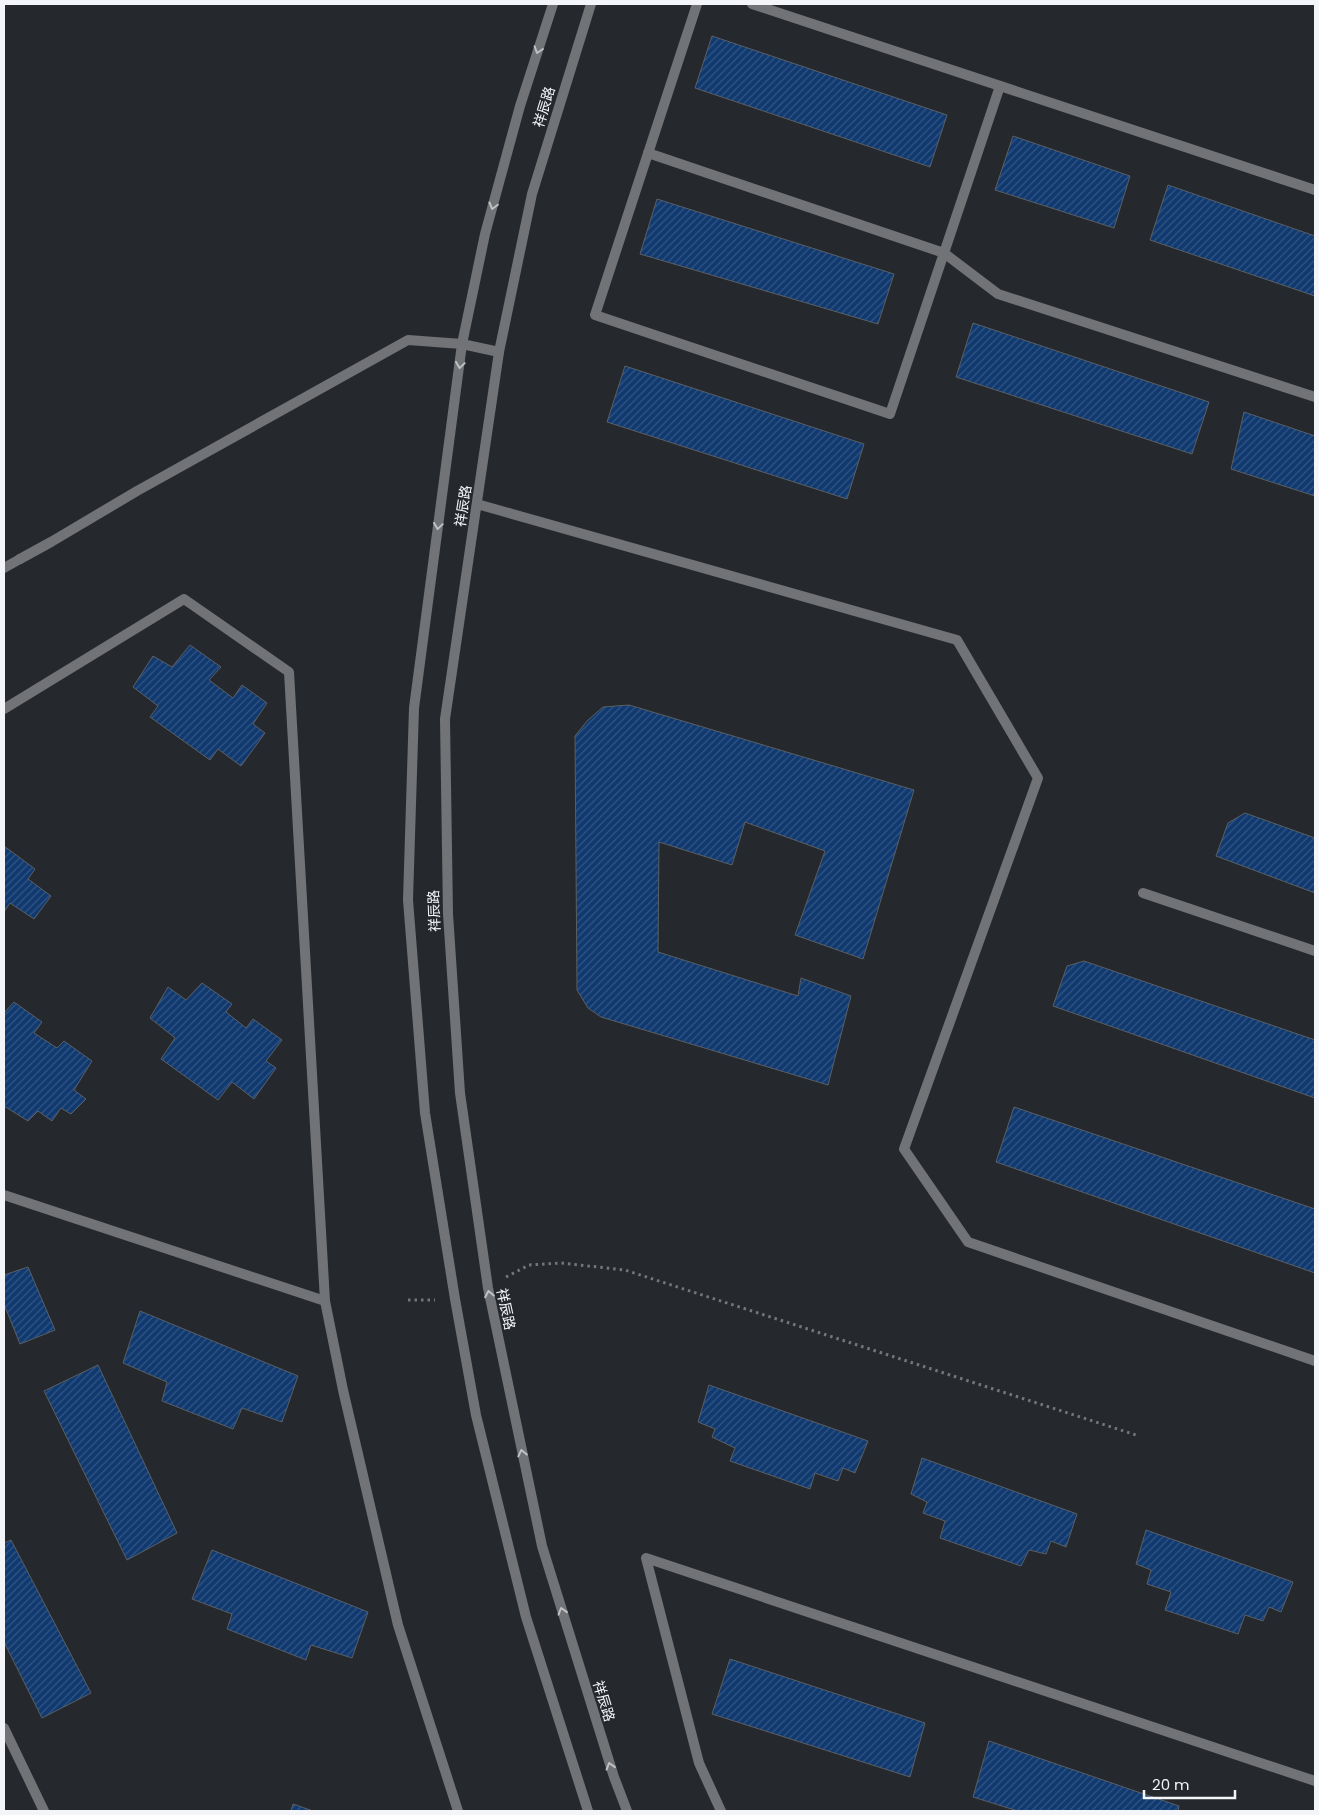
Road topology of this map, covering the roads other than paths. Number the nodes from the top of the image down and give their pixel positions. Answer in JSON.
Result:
{"nodes":[{"id":1,"x":553,"y":4,"type":"edge"},
{"id":2,"x":591,"y":4,"type":"edge"},
{"id":3,"x":697,"y":4,"type":"edge"},
{"id":4,"x":752,"y":4,"type":"edge"},
{"id":5,"x":1000,"y":86,"type":"junction"},
{"id":6,"x":648,"y":153,"type":"junction"},
{"id":7,"x":1315,"y":190,"type":"edge"},
{"id":8,"x":944,"y":254,"type":"junction"},
{"id":9,"x":462,"y":344,"type":"junction"},
{"id":10,"x":499,"y":352,"type":"junction"},
{"id":11,"x":1315,"y":397,"type":"edge"},
{"id":12,"x":477,"y":504,"type":"junction"},
{"id":13,"x":4,"y":568,"type":"edge"},
{"id":14,"x":4,"y":709,"type":"edge"},
{"id":15,"x":1143,"y":893,"type":"dead end"},
{"id":16,"x":1315,"y":952,"type":"edge"},
{"id":17,"x":4,"y":1195,"type":"edge"},
{"id":18,"x":325,"y":1301,"type":"junction"},
{"id":19,"x":1315,"y":1361,"type":"edge"},
{"id":20,"x":4,"y":1728,"type":"edge"},
{"id":21,"x":1315,"y":1781,"type":"edge"},
{"id":22,"x":44,"y":1811,"type":"edge"},
{"id":23,"x":458,"y":1811,"type":"edge"},
{"id":24,"x":588,"y":1811,"type":"edge"},
{"id":25,"x":628,"y":1811,"type":"edge"},
{"id":26,"x":721,"y":1811,"type":"edge"}],
"edges":[{"from":1,"to":9,"type":"street","name":"祥辰路","one_way":true},
{"from":2,"to":10,"type":"street","name":"祥辰路"},
{"from":3,"to":6,"type":"street"},
{"from":4,"to":5,"type":"street"},
{"from":5,"to":7,"type":"street"},
{"from":5,"to":8,"type":"street"},
{"from":6,"to":8,"type":"street"},
{"from":6,"to":8,"type":"street"},
{"from":8,"to":11,"type":"street"},
{"from":9,"to":10,"type":"street"},
{"from":9,"to":13,"type":"street"},
{"from":9,"to":24,"type":"street","name":"祥辰路","one_way":true},
{"from":10,"to":12,"type":"street","name":"祥辰路"},
{"from":12,"to":19,"type":"street"},
{"from":25,"to":12,"type":"street","name":"祥辰路","one_way":true},
{"from":14,"to":18,"type":"street"},
{"from":15,"to":16,"type":"street"},
{"from":17,"to":18,"type":"street"},
{"from":18,"to":23,"type":"street"},
{"from":20,"to":22,"type":"street"},
{"from":21,"to":26,"type":"street"}]}
